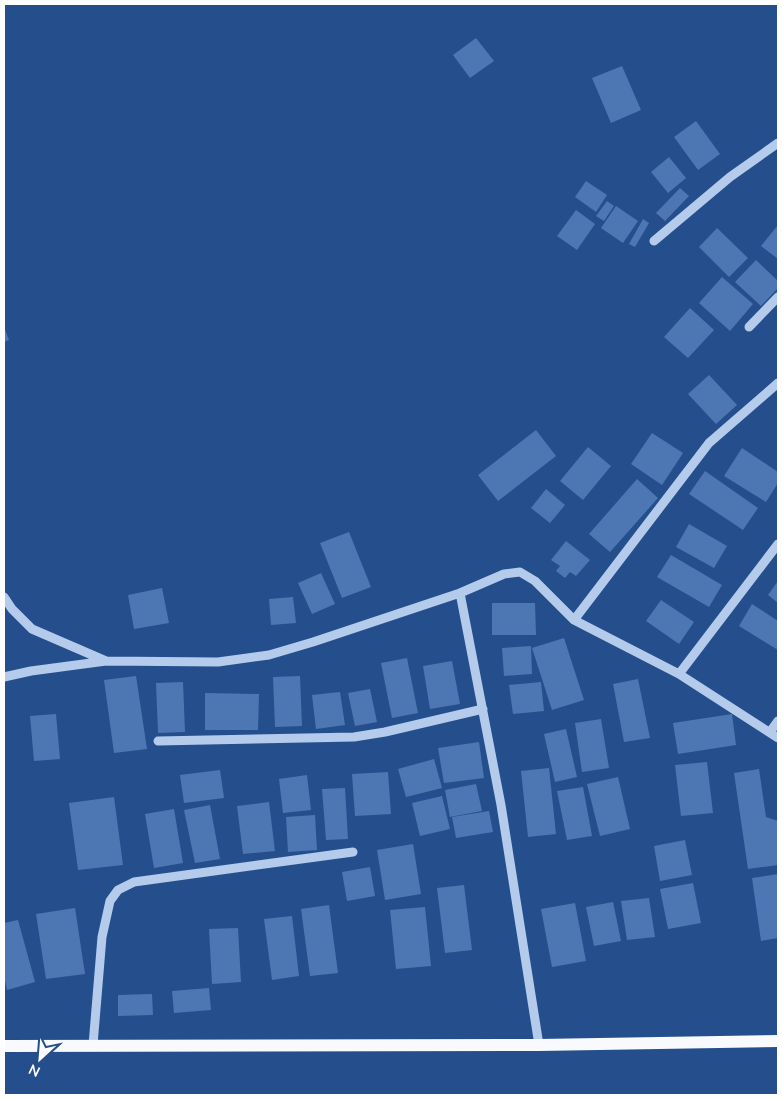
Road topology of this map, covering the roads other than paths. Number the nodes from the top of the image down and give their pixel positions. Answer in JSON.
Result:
{"nodes":[{"id":1,"x":778,"y":143,"type":"edge"},
{"id":2,"x":654,"y":242,"type":"dead end"},
{"id":3,"x":778,"y":297,"type":"edge"},
{"id":4,"x":749,"y":327,"type":"dead end"},
{"id":5,"x":778,"y":383,"type":"edge"},
{"id":6,"x":778,"y":544,"type":"edge"},
{"id":7,"x":460,"y":593,"type":"junction"},
{"id":8,"x":4,"y":596,"type":"edge"},
{"id":9,"x":574,"y":620,"type":"junction"},
{"id":10,"x":106,"y":661,"type":"junction"},
{"id":11,"x":679,"y":674,"type":"junction"},
{"id":12,"x":4,"y":677,"type":"edge"},
{"id":13,"x":482,"y":709,"type":"junction"},
{"id":14,"x":778,"y":721,"type":"edge"},
{"id":15,"x":770,"y":732,"type":"junction"},
{"id":16,"x":778,"y":738,"type":"edge"},
{"id":17,"x":158,"y":741,"type":"dead end"},
{"id":18,"x":353,"y":852,"type":"dead end"},
{"id":19,"x":778,"y":1041,"type":"edge"},
{"id":20,"x":93,"y":1045,"type":"junction"},
{"id":21,"x":539,"y":1045,"type":"junction"},
{"id":22,"x":4,"y":1046,"type":"edge"}],
"edges":[{"from":1,"to":2,"type":"street"},
{"from":3,"to":4,"type":"street"},
{"from":5,"to":9,"type":"street"},
{"from":6,"to":11,"type":"street"},
{"from":7,"to":9,"type":"street"},
{"from":7,"to":10,"type":"street"},
{"from":7,"to":13,"type":"street"},
{"from":8,"to":10,"type":"street"},
{"from":9,"to":11,"type":"street"},
{"from":10,"to":12,"type":"street"},
{"from":11,"to":15,"type":"street"},
{"from":13,"to":17,"type":"street"},
{"from":13,"to":21,"type":"street"},
{"from":14,"to":15,"type":"street"},
{"from":15,"to":16,"type":"street"},
{"from":18,"to":20,"type":"street"},
{"from":19,"to":21,"type":"main road"},
{"from":20,"to":21,"type":"main road"},
{"from":20,"to":22,"type":"main road"}]}
